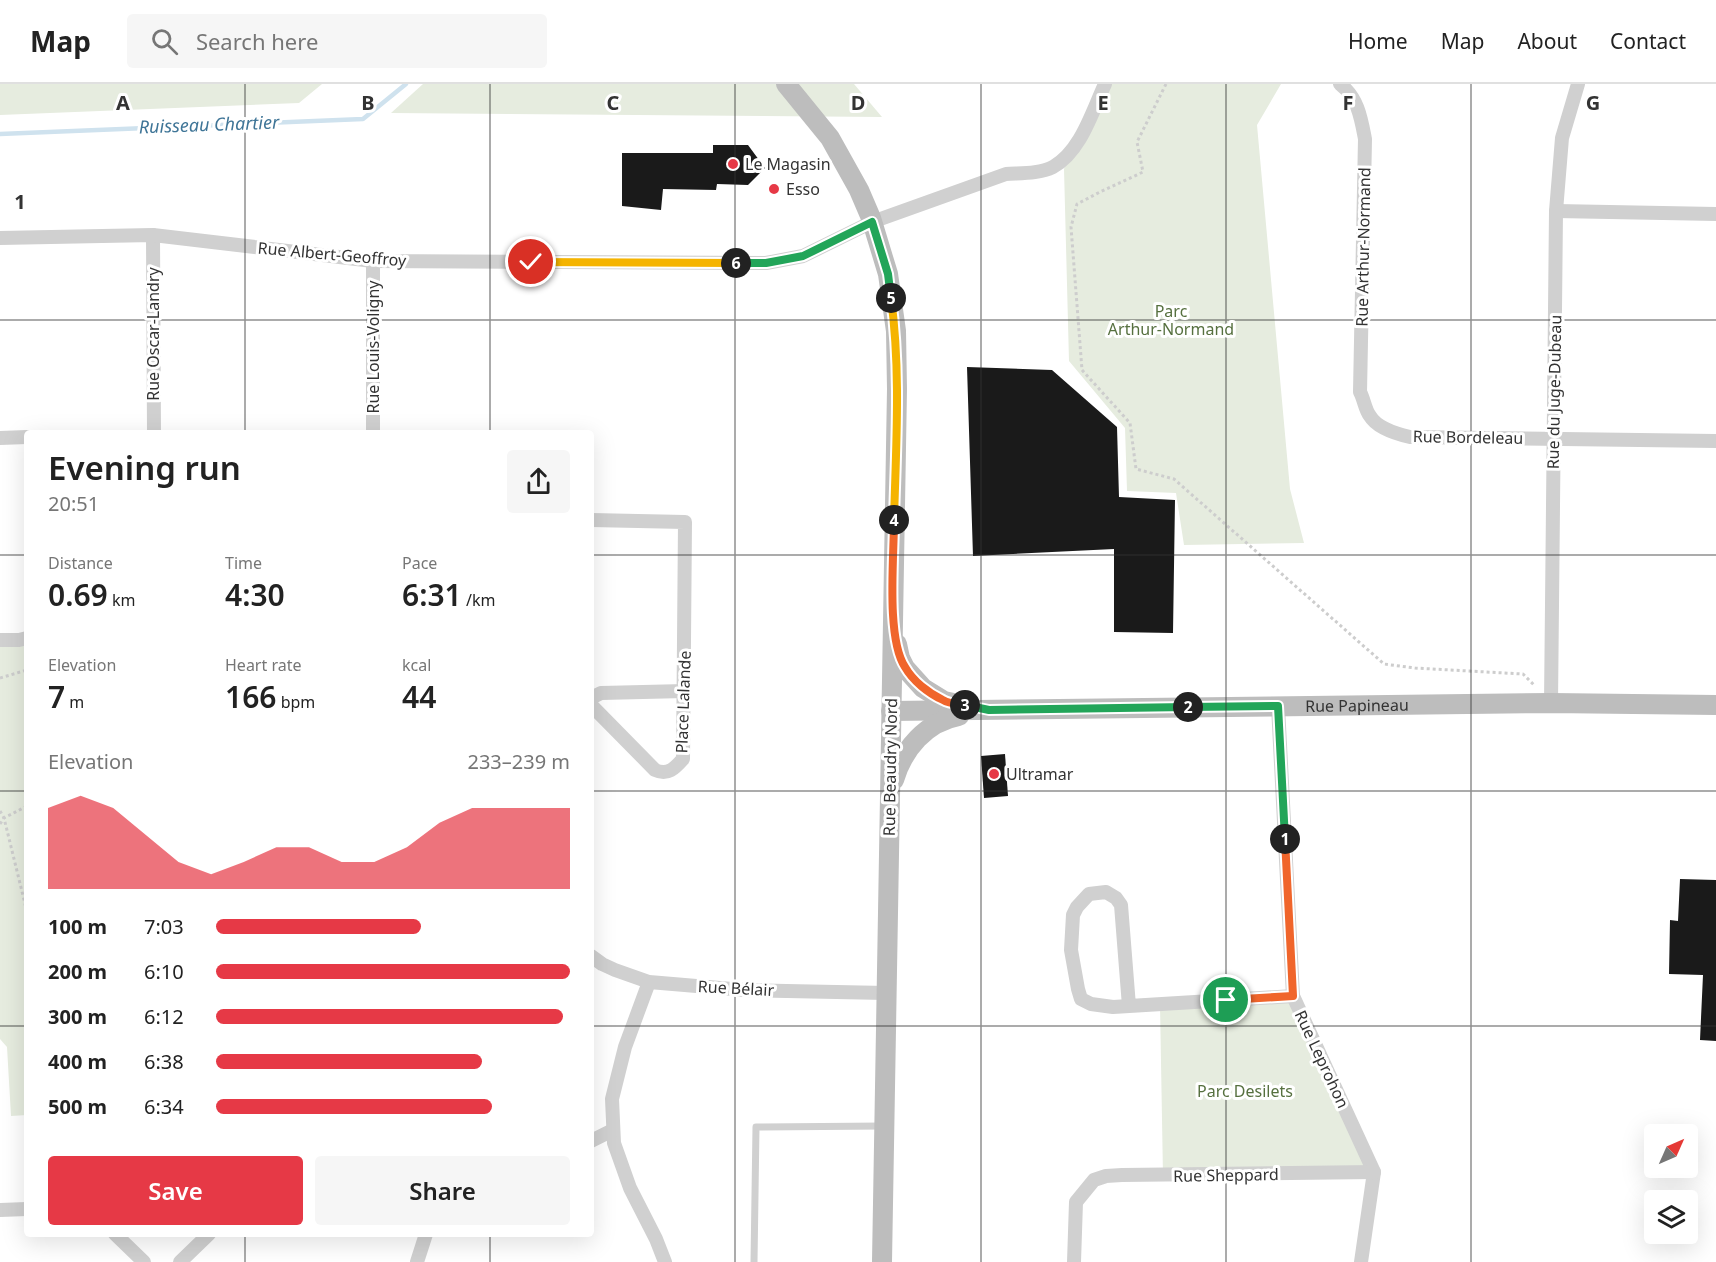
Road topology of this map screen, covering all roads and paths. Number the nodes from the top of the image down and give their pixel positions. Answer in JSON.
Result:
{"nodes":[{"id":1,"x":786,"y":84,"type":"edge"},
{"id":2,"x":1105,"y":84,"type":"edge"},
{"id":3,"x":1166,"y":84,"type":"edge"},
{"id":4,"x":1340,"y":84,"type":"edge"},
{"id":5,"x":1578,"y":84,"type":"edge"},
{"id":6,"x":1556,"y":211,"type":"junction"},
{"id":7,"x":1716,"y":214,"type":"edge"},
{"id":8,"x":872,"y":222,"type":"junction"},
{"id":9,"x":153,"y":235,"type":"junction"},
{"id":10,"x":0,"y":238,"type":"edge"},
{"id":11,"x":373,"y":261,"type":"junction"},
{"id":12,"x":1369,"y":416,"type":"joint"},
{"id":13,"x":154,"y":430,"type":"edge"},
{"id":14,"x":373,"y":430,"type":"edge"},
{"id":15,"x":24,"y":437,"type":"edge"},
{"id":16,"x":0,"y":438,"type":"edge"},
{"id":17,"x":1554,"y":439,"type":"junction"},
{"id":18,"x":1716,"y":441,"type":"edge"},
{"id":19,"x":594,"y":520,"type":"edge"},
{"id":20,"x":892,"y":601,"type":"junction"},
{"id":21,"x":24,"y":639,"type":"edge"},
{"id":22,"x":0,"y":640,"type":"edge"},
{"id":23,"x":24,"y":671,"type":"edge"},
{"id":24,"x":0,"y":678,"type":"edge"},
{"id":25,"x":685,"y":691,"type":"junction"},
{"id":26,"x":594,"y":696,"type":"edge"},
{"id":27,"x":1551,"y":703,"type":"junction"},
{"id":28,"x":1716,"y":705,"type":"edge"},
{"id":29,"x":1278,"y":706,"type":"junction"},
{"id":30,"x":594,"y":708,"type":"edge"},
{"id":31,"x":989,"y":710,"type":"junction"},
{"id":32,"x":891,"y":711,"type":"junction"},
{"id":33,"x":889,"y":800,"type":"junction"},
{"id":34,"x":24,"y":808,"type":"edge"},
{"id":35,"x":0,"y":811,"type":"edge"},
{"id":36,"x":4,"y":818,"type":"junction"},
{"id":37,"x":0,"y":824,"type":"edge"},
{"id":38,"x":24,"y":900,"type":"edge"},
{"id":39,"x":594,"y":958,"type":"edge"},
{"id":40,"x":649,"y":982,"type":"junction"},
{"id":41,"x":886,"y":993,"type":"junction"},
{"id":42,"x":1293,"y":996,"type":"junction"},
{"id":43,"x":1129,"y":1006,"type":"junction"},
{"id":44,"x":884,"y":1126,"type":"junction"},
{"id":45,"x":613,"y":1130,"type":"junction"},
{"id":46,"x":594,"y":1139,"type":"edge"},
{"id":47,"x":1374,"y":1173,"type":"junction"},
{"id":48,"x":24,"y":1209,"type":"edge"},
{"id":49,"x":0,"y":1210,"type":"edge"},
{"id":50,"x":118,"y":1237,"type":"edge"},
{"id":51,"x":205,"y":1237,"type":"edge"},
{"id":52,"x":425,"y":1237,"type":"edge"},
{"id":53,"x":144,"y":1262,"type":"edge"},
{"id":54,"x":180,"y":1262,"type":"edge"},
{"id":55,"x":417,"y":1262,"type":"edge"},
{"id":56,"x":665,"y":1262,"type":"edge"},
{"id":57,"x":754,"y":1262,"type":"edge"},
{"id":58,"x":882,"y":1262,"type":"edge"},
{"id":59,"x":1074,"y":1262,"type":"edge"},
{"id":60,"x":1361,"y":1262,"type":"edge"}],
"edges":[{"from":1,"to":8,"type":"main road","name":"Rue Beaudry Nord"},
{"from":2,"to":8,"type":"street","name":"Rue Albert-Geoffroy"},
{"from":3,"to":27,"type":"path"},
{"from":4,"to":12,"type":"street","name":"Rue Arthur-Normand"},
{"from":5,"to":6,"type":"street","name":"Rue du Juge-Dubeau"},
{"from":6,"to":7,"type":"street"},
{"from":6,"to":17,"type":"street","name":"Rue du Juge-Dubeau"},
{"from":8,"to":11,"type":"street","name":"Rue Albert-Geoffroy"},
{"from":8,"to":20,"type":"main road","name":"Rue Beaudry Nord"},
{"from":9,"to":10,"type":"street","name":"Rue Albert-Geoffroy"},
{"from":9,"to":11,"type":"street","name":"Rue Albert-Geoffroy"},
{"from":9,"to":13,"type":"street","name":"Rue Oscar-Landry"},
{"from":11,"to":14,"type":"street","name":"Rue Louis-Voligny"},
{"from":12,"to":17,"type":"street","name":"Rue Bordeleau"},
{"from":15,"to":16,"type":"street"},
{"from":17,"to":18,"type":"street","name":"Rue Bordeleau"},
{"from":17,"to":27,"type":"street","name":"Rue du Juge-Dubeau"},
{"from":19,"to":25,"type":"street","name":"Place Lalande"},
{"from":20,"to":31,"type":"main road"},
{"from":20,"to":32,"type":"main road","name":"Rue Beaudry Nord"},
{"from":21,"to":22,"type":"street"},
{"from":23,"to":24,"type":"path"},
{"from":25,"to":26,"type":"street"},
{"from":25,"to":30,"type":"street","name":"Place Lalande"},
{"from":27,"to":28,"type":"main road","name":"Rue Papineau"},
{"from":27,"to":29,"type":"main road","name":"Rue Papineau"},
{"from":29,"to":31,"type":"main road","name":"Rue Papineau"},
{"from":29,"to":42,"type":"street","name":"Rue Leprohon"},
{"from":31,"to":32,"type":"main road","name":"Rue Papineau"},
{"from":31,"to":33,"type":"main road"},
{"from":32,"to":33,"type":"main road","name":"Rue Beaudry Nord"},
{"from":33,"to":41,"type":"main road","name":"Rue Beaudry Nord"},
{"from":34,"to":36,"type":"path"},
{"from":35,"to":36,"type":"path"},
{"from":36,"to":37,"type":"path"},
{"from":36,"to":38,"type":"path"},
{"from":39,"to":40,"type":"street","name":"Rue Bélair"},
{"from":40,"to":41,"type":"street","name":"Rue Bélair"},
{"from":40,"to":45,"type":"street"},
{"from":41,"to":44,"type":"main road","name":"Rue Beaudry Nord"},
{"from":42,"to":43,"type":"street"},
{"from":42,"to":47,"type":"street","name":"Rue Leprohon"},
{"from":43,"to":43,"type":"street"},
{"from":44,"to":57,"type":"lane"},
{"from":44,"to":58,"type":"main road","name":"Rue Beaudry Nord"},
{"from":45,"to":46,"type":"street"},
{"from":45,"to":56,"type":"street"},
{"from":47,"to":59,"type":"street","name":"Rue Sheppard"},
{"from":47,"to":60,"type":"street"},
{"from":48,"to":49,"type":"street"},
{"from":50,"to":53,"type":"street"},
{"from":51,"to":54,"type":"street"},
{"from":52,"to":55,"type":"street"}]}
